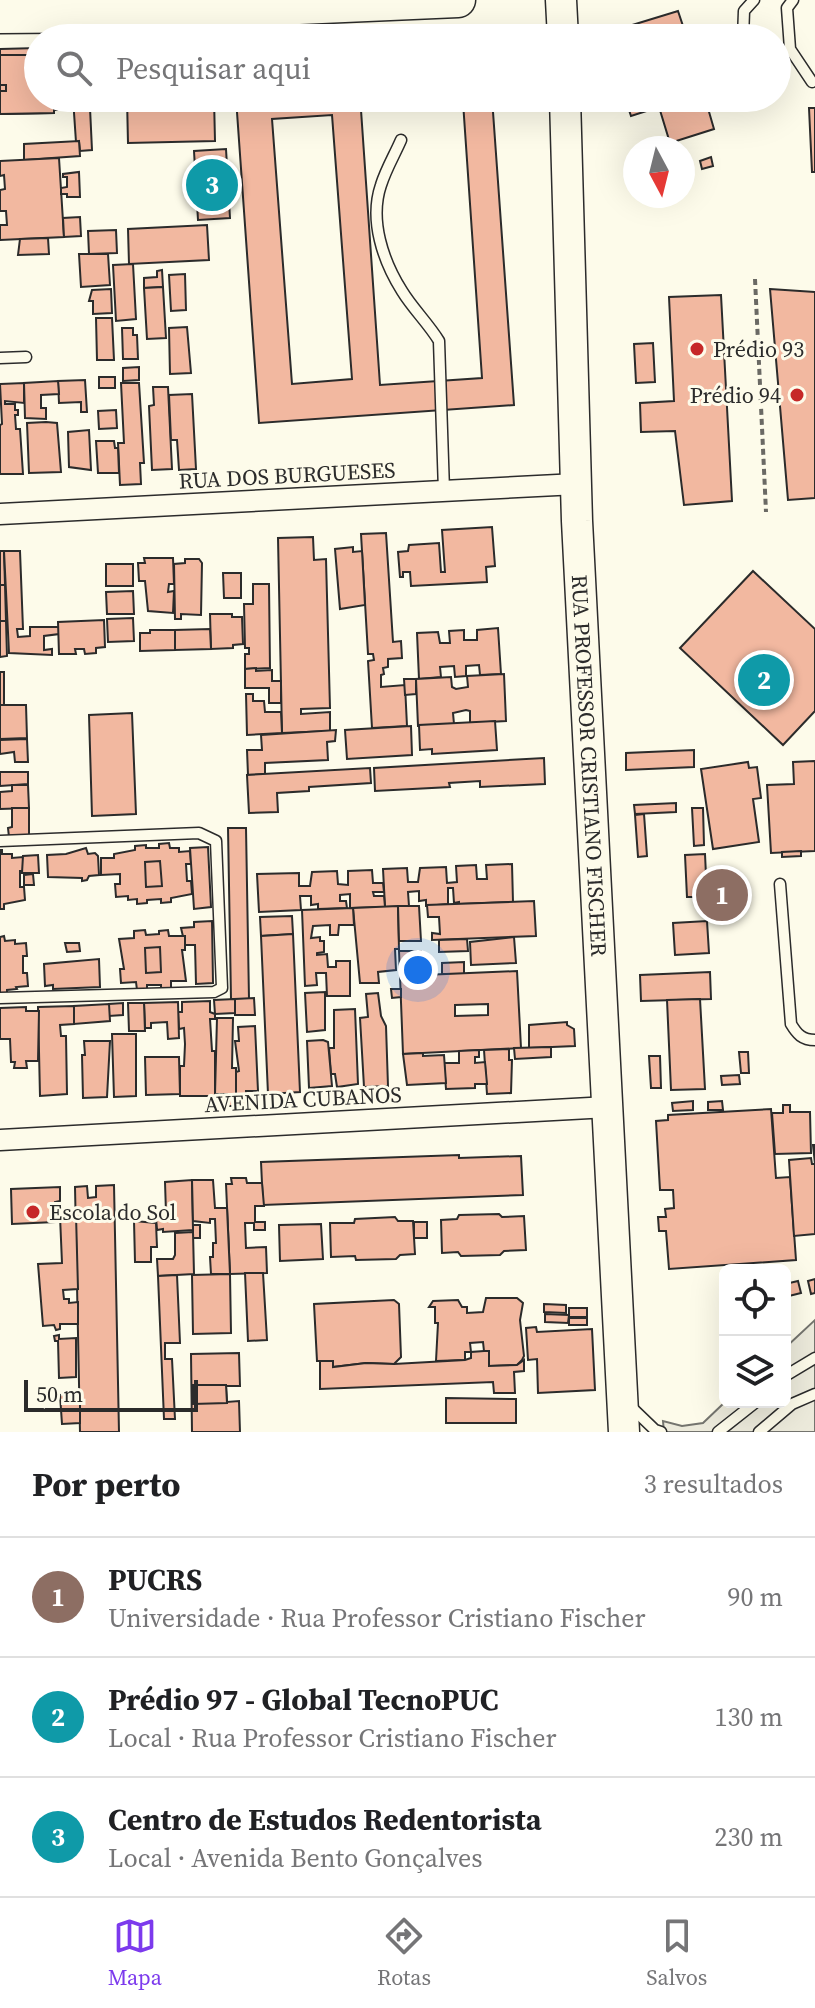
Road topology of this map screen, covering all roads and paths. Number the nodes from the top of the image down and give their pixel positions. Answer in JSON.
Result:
{"nodes":[{"id":1,"x":458,"y":0,"type":"edge"},
{"id":2,"x":561,"y":0,"type":"edge"},
{"id":3,"x":754,"y":0,"type":"edge"},
{"id":4,"x":793,"y":0,"type":"edge"},
{"id":5,"x":0,"y":16,"type":"edge"},
{"id":6,"x":562,"y":24,"type":"edge"},
{"id":7,"x":744,"y":24,"type":"edge"},
{"id":8,"x":788,"y":24,"type":"edge"},
{"id":9,"x":791,"y":50,"type":"edge"},
{"id":10,"x":812,"y":82,"type":"dead end"},
{"id":11,"x":565,"y":112,"type":"edge"},
{"id":12,"x":401,"y":140,"type":"dead end"},
{"id":13,"x":755,"y":279,"type":"dead end"},
{"id":14,"x":26,"y":357,"type":"dead end"},
{"id":15,"x":0,"y":358,"type":"edge"},
{"id":16,"x":577,"y":484,"type":"junction"},
{"id":17,"x":444,"y":491,"type":"junction"},
{"id":18,"x":766,"y":512,"type":"dead end"},
{"id":19,"x":0,"y":514,"type":"edge"},
{"id":20,"x":0,"y":841,"type":"edge"},
{"id":21,"x":780,"y":884,"type":"dead end"},
{"id":22,"x":0,"y":998,"type":"edge"},
{"id":23,"x":815,"y":1040,"type":"edge"},
{"id":24,"x":608,"y":1107,"type":"junction"},
{"id":25,"x":0,"y":1140,"type":"edge"},
{"id":26,"x":815,"y":1358,"type":"edge"},
{"id":27,"x":791,"y":1372,"type":"edge"},
{"id":28,"x":815,"y":1394,"type":"edge"},
{"id":29,"x":622,"y":1399,"type":"junction"},
{"id":30,"x":748,"y":1408,"type":"edge"},
{"id":31,"x":624,"y":1432,"type":"edge"},
{"id":32,"x":661,"y":1432,"type":"edge"},
{"id":33,"x":718,"y":1432,"type":"edge"},
{"id":34,"x":759,"y":1432,"type":"edge"}],
"edges":[{"from":1,"to":5,"type":"main road"},
{"from":2,"to":6,"type":"main road"},
{"from":3,"to":7,"type":"lane"},
{"from":4,"to":8,"type":"lane"},
{"from":9,"to":10,"type":"lane"},
{"from":11,"to":16,"type":"main road","name":"RUA PROFESSOR CRISTIANO FISCHER"},
{"from":12,"to":17,"type":"lane"},
{"from":13,"to":18,"type":"path"},
{"from":14,"to":15,"type":"lane"},
{"from":16,"to":17,"type":"street","name":"RUA DOS BURGUESES"},
{"from":16,"to":24,"type":"main road","name":"RUA PROFESSOR CRISTIANO FISCHER"},
{"from":17,"to":19,"type":"street","name":"RUA DOS BURGUESES"},
{"from":20,"to":22,"type":"lane"},
{"from":21,"to":23,"type":"lane"},
{"from":24,"to":25,"type":"street","name":"AVENIDA CUBANOS"},
{"from":24,"to":29,"type":"main road","name":"RUA PROFESSOR CRISTIANO FISCHER"},
{"from":26,"to":27,"type":"lane"},
{"from":28,"to":34,"type":"lane"},
{"from":29,"to":31,"type":"main road","name":"RUA PROFESSOR CRISTIANO FISCHER"},
{"from":29,"to":32,"type":"lane"},
{"from":30,"to":33,"type":"lane"}]}
